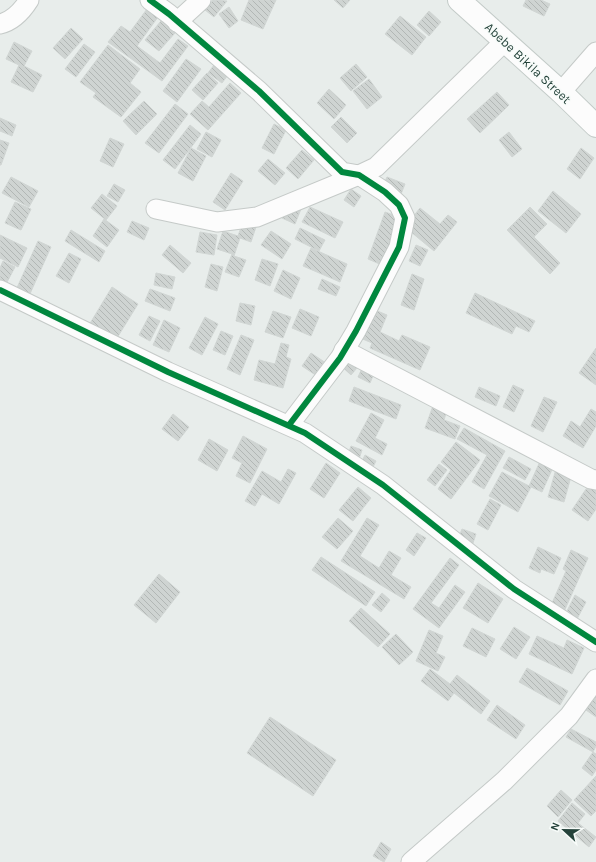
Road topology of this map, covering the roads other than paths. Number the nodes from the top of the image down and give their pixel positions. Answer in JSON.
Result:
{"nodes":[{"id":1,"x":29,"y":0,"type":"edge"},
{"id":2,"x":150,"y":0,"type":"edge"},
{"id":3,"x":201,"y":0,"type":"edge"},
{"id":4,"x":459,"y":0,"type":"edge"},
{"id":5,"x":177,"y":22,"type":"junction"},
{"id":6,"x":0,"y":24,"type":"edge"},
{"id":7,"x":505,"y":41,"type":"junction"},
{"id":8,"x":596,"y":52,"type":"edge"},
{"id":9,"x":561,"y":92,"type":"junction"},
{"id":10,"x":596,"y":126,"type":"edge"},
{"id":11,"x":359,"y":175,"type":"junction"},
{"id":12,"x":156,"y":209,"type":"dead end"},
{"id":13,"x":0,"y":290,"type":"edge"},
{"id":14,"x":344,"y":350,"type":"junction"},
{"id":15,"x":289,"y":425,"type":"junction"},
{"id":16,"x":596,"y":480,"type":"edge"},
{"id":17,"x":596,"y":642,"type":"edge"},
{"id":18,"x":596,"y":679,"type":"edge"},
{"id":19,"x":411,"y":862,"type":"edge"}],
"edges":[{"from":1,"to":6,"type":"street"},
{"from":2,"to":5,"type":"street"},
{"from":3,"to":5,"type":"street"},
{"from":4,"to":7,"type":"main road","name":"Abebe Bikila Street"},
{"from":5,"to":11,"type":"street"},
{"from":7,"to":9,"type":"main road","name":"Abebe Bikila Street"},
{"from":7,"to":11,"type":"street"},
{"from":8,"to":9,"type":"street"},
{"from":9,"to":10,"type":"main road","name":"Abebe Bikila Street"},
{"from":11,"to":12,"type":"street"},
{"from":11,"to":14,"type":"street"},
{"from":13,"to":15,"type":"street"},
{"from":14,"to":15,"type":"street"},
{"from":14,"to":16,"type":"street"},
{"from":15,"to":17,"type":"street"},
{"from":18,"to":19,"type":"street"}]}
